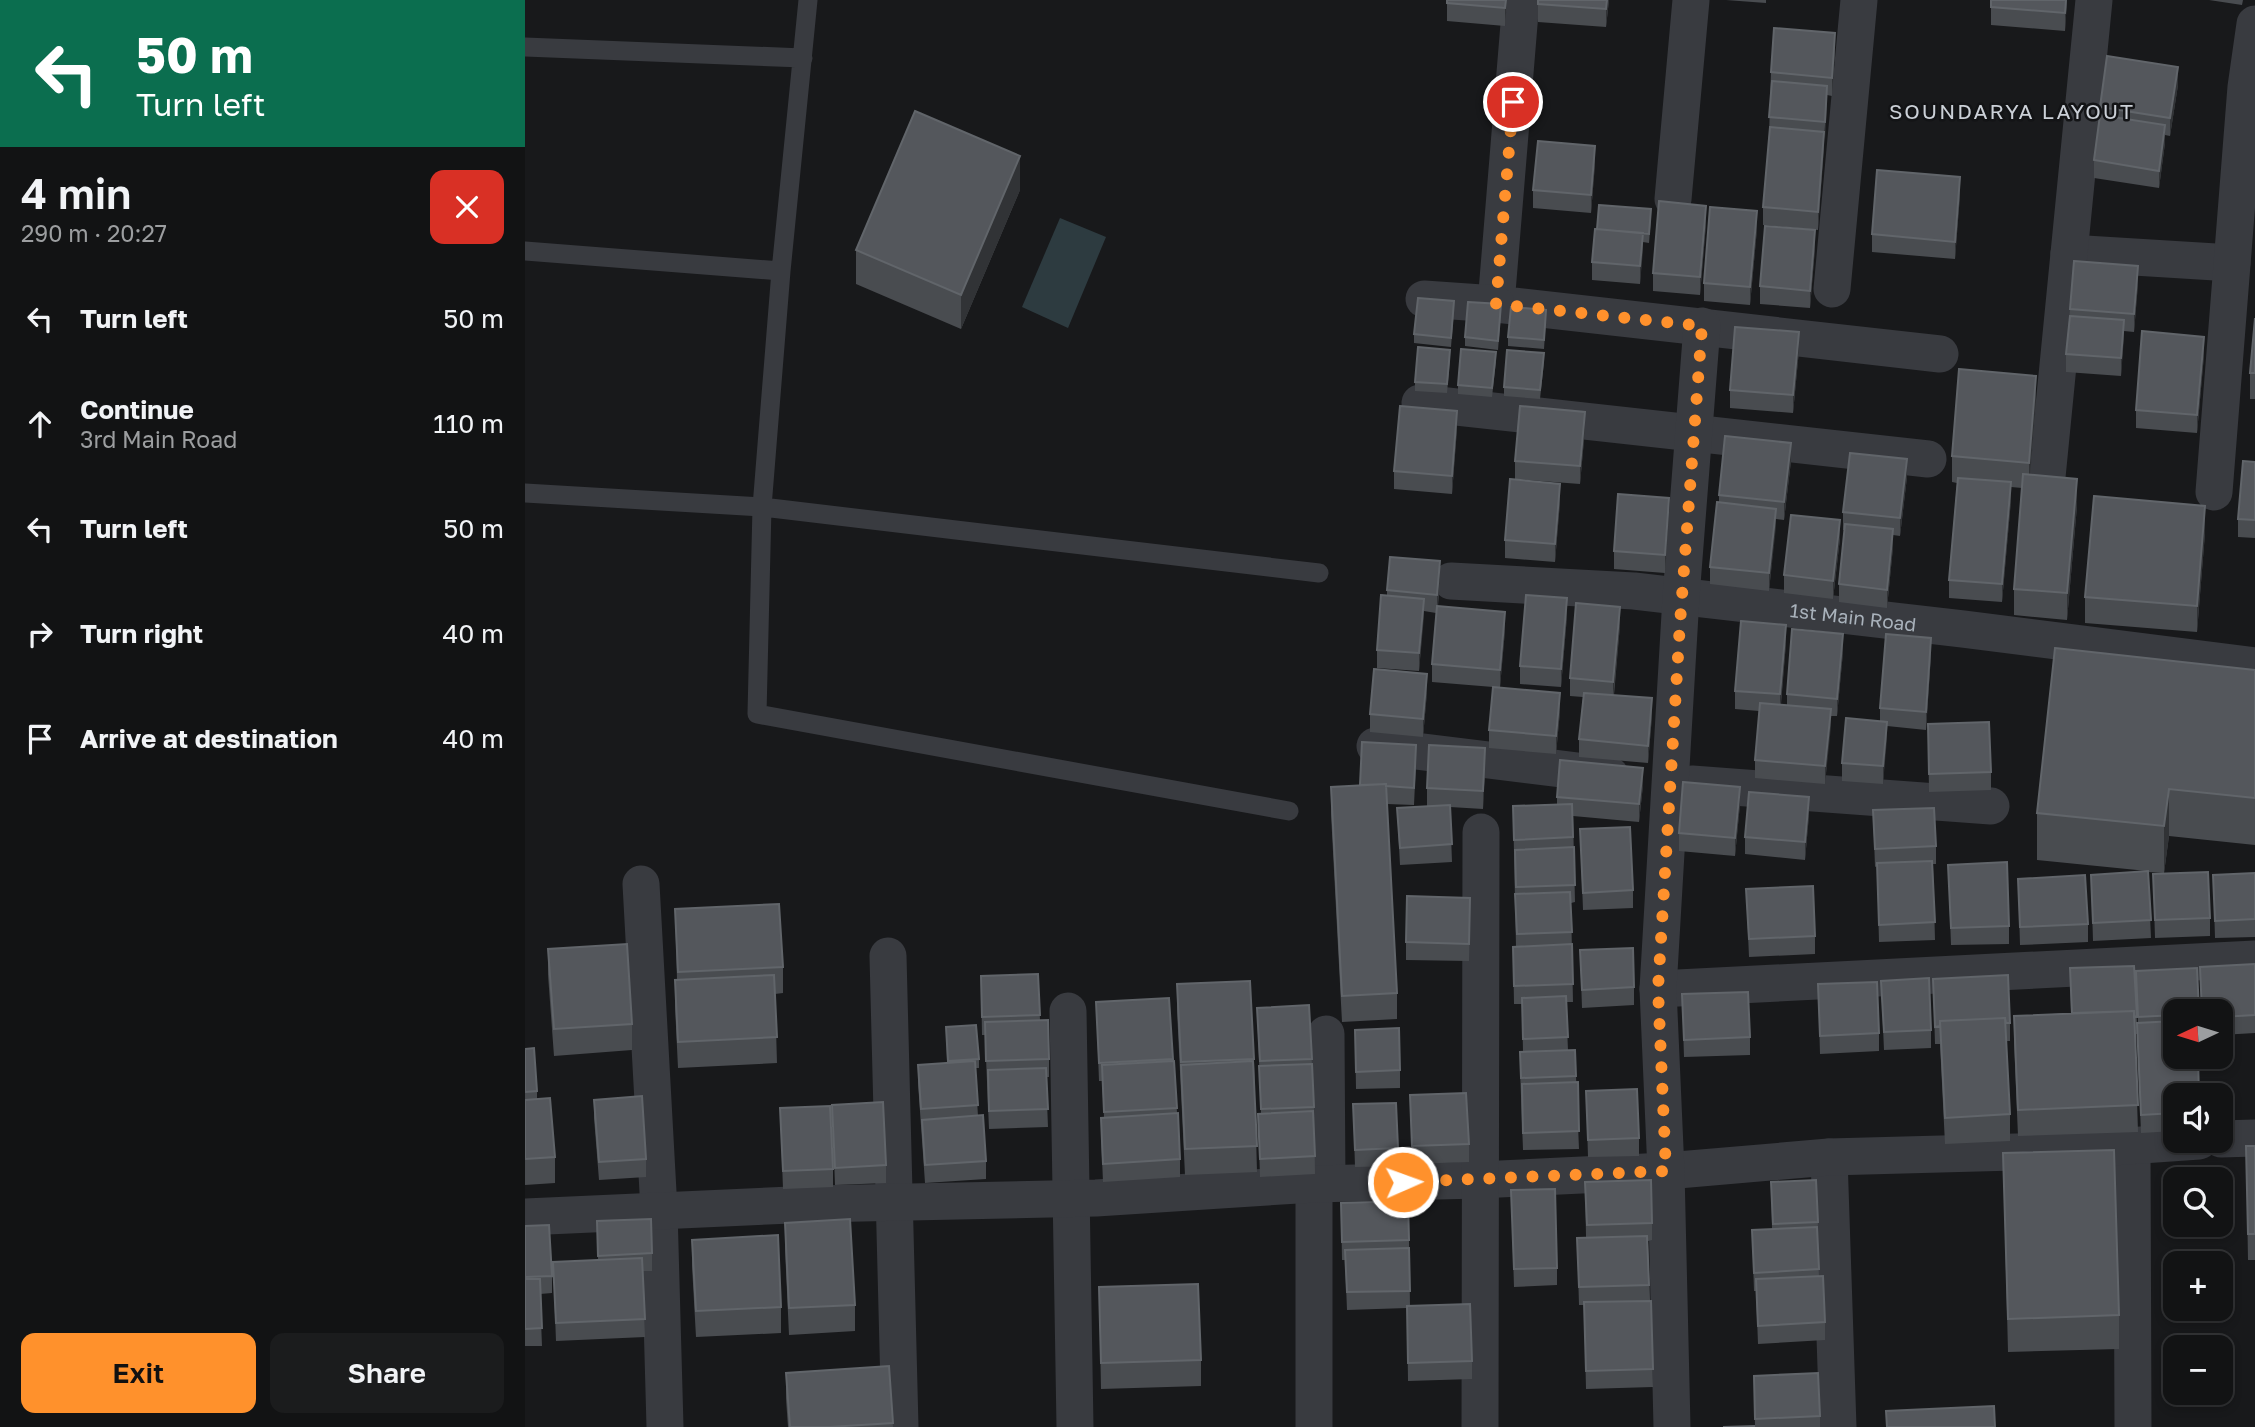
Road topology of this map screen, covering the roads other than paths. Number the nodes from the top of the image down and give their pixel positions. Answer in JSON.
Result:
{"nodes":[{"id":1,"x":808,"y":0,"type":"edge"},
{"id":2,"x":1521,"y":0,"type":"edge"},
{"id":3,"x":1691,"y":0,"type":"edge"},
{"id":4,"x":1859,"y":0,"type":"edge"},
{"id":5,"x":2094,"y":0,"type":"edge"},
{"id":6,"x":2255,"y":24,"type":"edge"},
{"id":7,"x":525,"y":47,"type":"edge"},
{"id":8,"x":803,"y":58,"type":"junction"},
{"id":9,"x":1673,"y":200,"type":"edge"},
{"id":10,"x":525,"y":251,"type":"edge"},
{"id":11,"x":2069,"y":253,"type":"junction"},
{"id":12,"x":2232,"y":263,"type":"junction"},
{"id":13,"x":781,"y":271,"type":"junction"},
{"id":14,"x":1832,"y":289,"type":"dead end"},
{"id":15,"x":1424,"y":299,"type":"edge"},
{"id":16,"x":1496,"y":304,"type":"junction"},
{"id":17,"x":1702,"y":326,"type":"junction"},
{"id":18,"x":1940,"y":354,"type":"dead end"},
{"id":19,"x":1420,"y":403,"type":"dead end"},
{"id":20,"x":1694,"y":432,"type":"junction"},
{"id":21,"x":1928,"y":459,"type":"dead end"},
{"id":22,"x":2047,"y":477,"type":"edge"},
{"id":23,"x":2214,"y":492,"type":"dead end"},
{"id":24,"x":525,"y":493,"type":"edge"},
{"id":25,"x":762,"y":507,"type":"junction"},
{"id":26,"x":1319,"y":573,"type":"dead end"},
{"id":27,"x":1451,"y":581,"type":"dead end"},
{"id":28,"x":1682,"y":597,"type":"junction"},
{"id":29,"x":2255,"y":666,"type":"edge"},
{"id":30,"x":1375,"y":746,"type":"edge"},
{"id":31,"x":1670,"y":782,"type":"junction"},
{"id":32,"x":1991,"y":806,"type":"dead end"},
{"id":33,"x":1289,"y":811,"type":"dead end"},
{"id":34,"x":1481,"y":832,"type":"dead end"},
{"id":35,"x":641,"y":884,"type":"dead end"},
{"id":36,"x":888,"y":956,"type":"dead end"},
{"id":37,"x":2255,"y":959,"type":"edge"},
{"id":38,"x":1658,"y":989,"type":"junction"},
{"id":39,"x":1067,"y":1011,"type":"dead end"},
{"id":40,"x":1326,"y":1034,"type":"dead end"},
{"id":41,"x":2255,"y":1138,"type":"edge"},
{"id":42,"x":2233,"y":1139,"type":"edge"},
{"id":43,"x":2163,"y":1144,"type":"edge"},
{"id":44,"x":2132,"y":1147,"type":"junction"},
{"id":45,"x":1829,"y":1157,"type":"junction"},
{"id":46,"x":1666,"y":1171,"type":"junction"},
{"id":47,"x":1479,"y":1180,"type":"junction"},
{"id":48,"x":1321,"y":1184,"type":"junction"},
{"id":49,"x":1072,"y":1198,"type":"junction"},
{"id":50,"x":896,"y":1202,"type":"junction"},
{"id":51,"x":659,"y":1210,"type":"junction"},
{"id":52,"x":525,"y":1217,"type":"edge"},
{"id":53,"x":665,"y":1427,"type":"edge"},
{"id":54,"x":900,"y":1427,"type":"edge"},
{"id":55,"x":1075,"y":1427,"type":"edge"},
{"id":56,"x":1314,"y":1427,"type":"edge"},
{"id":57,"x":1480,"y":1427,"type":"edge"},
{"id":58,"x":1672,"y":1427,"type":"edge"},
{"id":59,"x":1838,"y":1427,"type":"edge"},
{"id":60,"x":2133,"y":1427,"type":"edge"}],
"edges":[{"from":1,"to":8,"type":"lane"},
{"from":2,"to":16,"type":"street"},
{"from":3,"to":9,"type":"street"},
{"from":4,"to":14,"type":"street"},
{"from":5,"to":11,"type":"street"},
{"from":6,"to":12,"type":"street"},
{"from":7,"to":8,"type":"lane"},
{"from":8,"to":13,"type":"lane"},
{"from":10,"to":13,"type":"lane"},
{"from":11,"to":12,"type":"street"},
{"from":11,"to":22,"type":"street"},
{"from":12,"to":23,"type":"street"},
{"from":13,"to":25,"type":"lane"},
{"from":15,"to":16,"type":"street"},
{"from":16,"to":17,"type":"street"},
{"from":17,"to":18,"type":"street"},
{"from":17,"to":20,"type":"street"},
{"from":19,"to":20,"type":"street"},
{"from":20,"to":21,"type":"street"},
{"from":20,"to":28,"type":"street"},
{"from":24,"to":25,"type":"lane"},
{"from":25,"to":26,"type":"lane"},
{"from":25,"to":33,"type":"lane"},
{"from":27,"to":28,"type":"street","name":"1st Main Road"},
{"from":28,"to":29,"type":"street","name":"1st Main Road"},
{"from":28,"to":31,"type":"street"},
{"from":30,"to":31,"type":"street"},
{"from":31,"to":32,"type":"street"},
{"from":31,"to":38,"type":"street"},
{"from":34,"to":47,"type":"street"},
{"from":35,"to":51,"type":"street"},
{"from":36,"to":50,"type":"street"},
{"from":37,"to":38,"type":"street"},
{"from":38,"to":46,"type":"street"},
{"from":39,"to":49,"type":"street"},
{"from":40,"to":48,"type":"street"},
{"from":41,"to":42,"type":"street"},
{"from":43,"to":44,"type":"street"},
{"from":44,"to":45,"type":"street"},
{"from":44,"to":60,"type":"street"},
{"from":45,"to":46,"type":"street"},
{"from":45,"to":59,"type":"street"},
{"from":46,"to":47,"type":"street"},
{"from":46,"to":58,"type":"street"},
{"from":47,"to":48,"type":"street"},
{"from":47,"to":57,"type":"street"},
{"from":48,"to":49,"type":"street"},
{"from":48,"to":56,"type":"street"},
{"from":49,"to":50,"type":"street"},
{"from":49,"to":55,"type":"street"},
{"from":50,"to":51,"type":"street"},
{"from":50,"to":54,"type":"street"},
{"from":51,"to":52,"type":"street"},
{"from":51,"to":53,"type":"street"}]}
